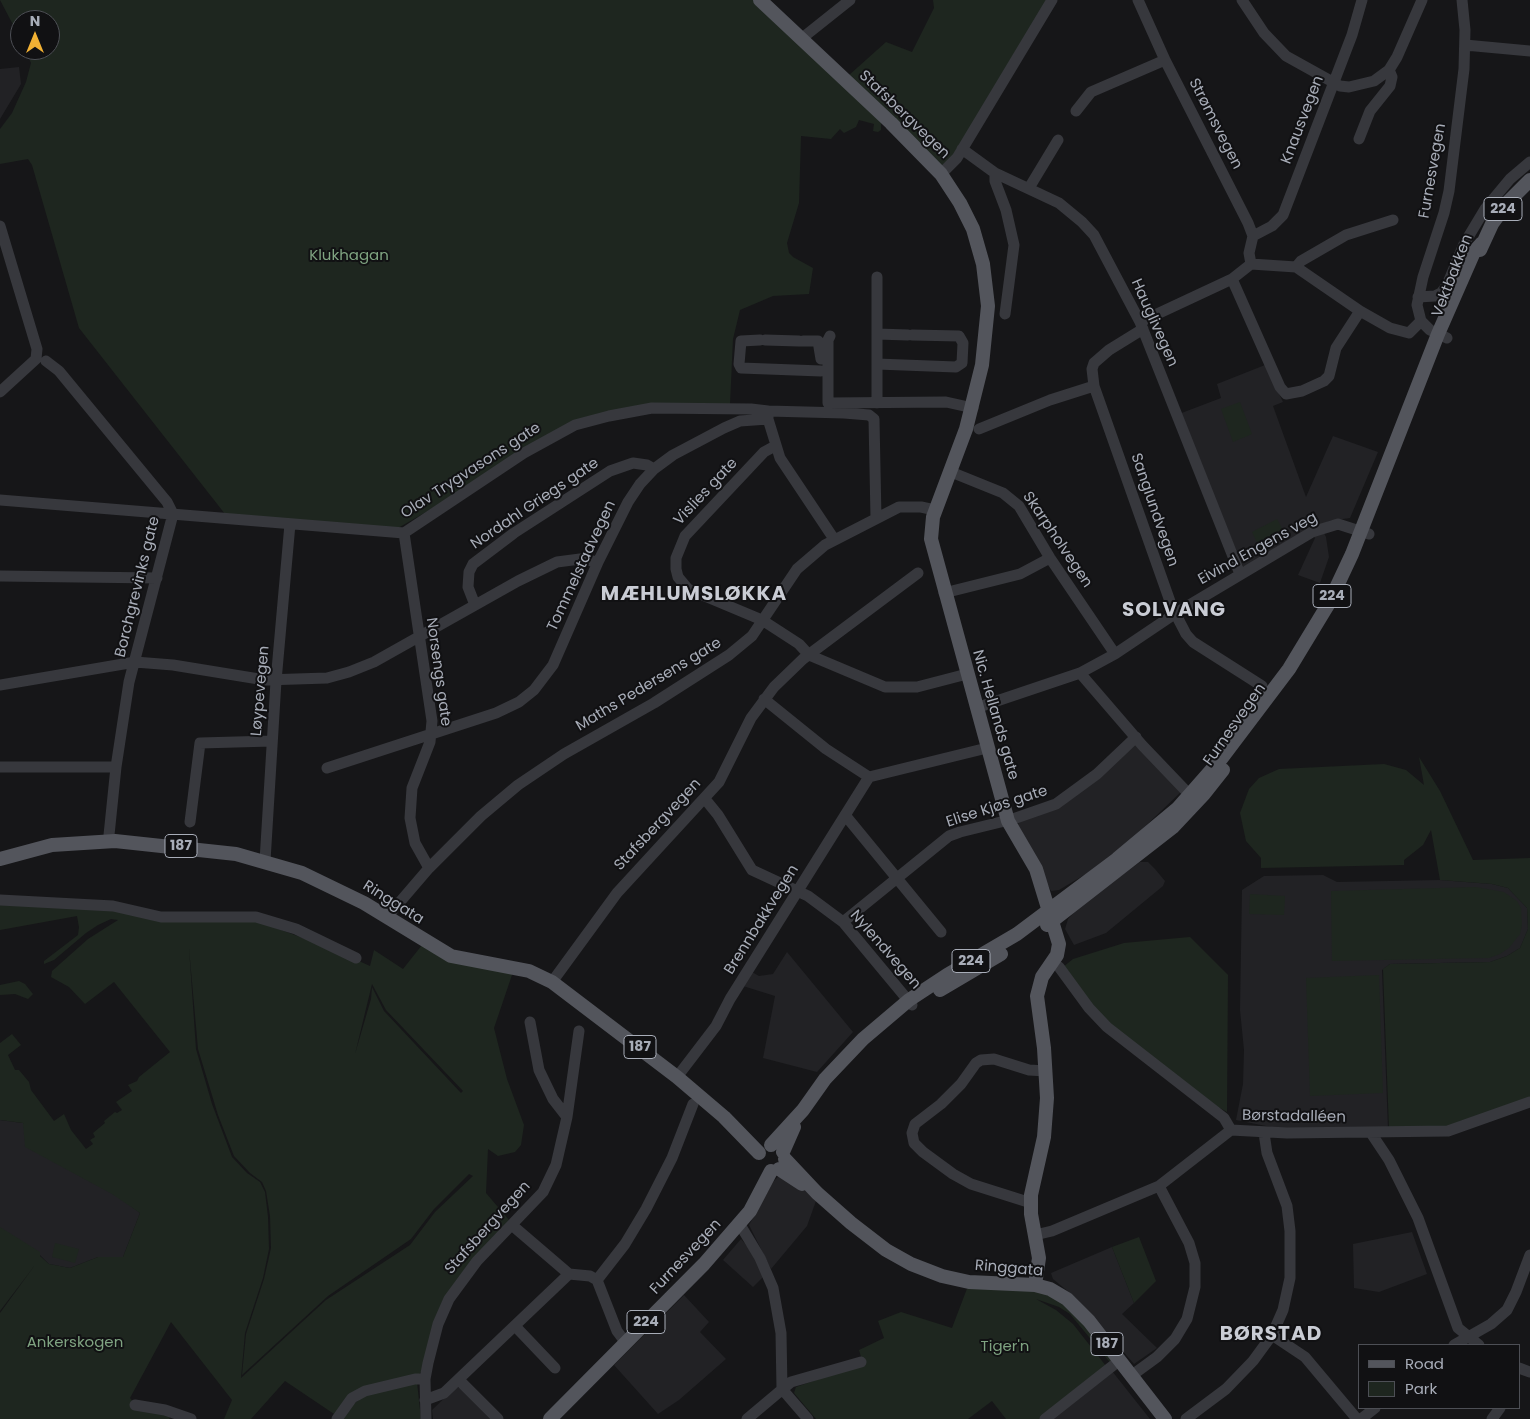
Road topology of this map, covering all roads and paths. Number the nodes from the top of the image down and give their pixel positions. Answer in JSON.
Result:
{"nodes":[{"id":1,"x":760,"y":0,"type":"edge"},
{"id":2,"x":850,"y":0,"type":"edge"},
{"id":3,"x":1052,"y":0,"type":"edge"},
{"id":4,"x":1138,"y":0,"type":"edge"},
{"id":5,"x":1242,"y":0,"type":"edge"},
{"id":6,"x":1362,"y":0,"type":"edge"},
{"id":7,"x":1422,"y":0,"type":"edge"},
{"id":8,"x":1462,"y":0,"type":"edge"},
{"id":9,"x":801,"y":39,"type":"junction"},
{"id":10,"x":1465,"y":45,"type":"junction"},
{"id":11,"x":1530,"y":51,"type":"edge"},
{"id":12,"x":1165,"y":60,"type":"junction"},
{"id":13,"x":1389,"y":70,"type":"junction"},
{"id":14,"x":1334,"y":82,"type":"junction"},
{"id":15,"x":1076,"y":111,"type":"dead end"},
{"id":16,"x":1359,"y":139,"type":"dead end"},
{"id":17,"x":1058,"y":140,"type":"dead end"},
{"id":18,"x":962,"y":149,"type":"junction"},
{"id":19,"x":1530,"y":162,"type":"edge"},
{"id":20,"x":995,"y":173,"type":"junction"},
{"id":21,"x":941,"y":174,"type":"junction"},
{"id":22,"x":1530,"y":180,"type":"edge"},
{"id":23,"x":1029,"y":188,"type":"junction"},
{"id":24,"x":1393,"y":220,"type":"dead end"},
{"id":25,"x":0,"y":226,"type":"edge"},
{"id":26,"x":1253,"y":236,"type":"junction"},
{"id":27,"x":1251,"y":264,"type":"junction"},
{"id":28,"x":1296,"y":266,"type":"junction"},
{"id":29,"x":877,"y":277,"type":"dead end"},
{"id":30,"x":1232,"y":280,"type":"junction"},
{"id":31,"x":1418,"y":297,"type":"junction"},
{"id":32,"x":1360,"y":311,"type":"junction"},
{"id":33,"x":1005,"y":314,"type":"dead end"},
{"id":34,"x":1421,"y":321,"type":"junction"},
{"id":35,"x":1142,"y":326,"type":"junction"},
{"id":36,"x":878,"y":334,"type":"junction"},
{"id":37,"x":830,"y":336,"type":"dead end"},
{"id":38,"x":1443,"y":336,"type":"junction"},
{"id":39,"x":46,"y":361,"type":"dead end"},
{"id":40,"x":877,"y":364,"type":"junction"},
{"id":41,"x":821,"y":371,"type":"junction"},
{"id":42,"x":1094,"y":386,"type":"junction"},
{"id":43,"x":0,"y":392,"type":"edge"},
{"id":44,"x":828,"y":403,"type":"junction"},
{"id":45,"x":877,"y":403,"type":"junction"},
{"id":46,"x":973,"y":408,"type":"junction"},
{"id":47,"x":768,"y":415,"type":"junction"},
{"id":48,"x":979,"y":429,"type":"dead end"},
{"id":49,"x":775,"y":446,"type":"junction"},
{"id":50,"x":654,"y":469,"type":"junction"},
{"id":51,"x":951,"y":472,"type":"junction"},
{"id":52,"x":0,"y":500,"type":"edge"},
{"id":53,"x":935,"y":510,"type":"junction"},
{"id":54,"x":173,"y":514,"type":"junction"},
{"id":55,"x":876,"y":518,"type":"junction"},
{"id":56,"x":290,"y":524,"type":"junction"},
{"id":57,"x":1365,"y":532,"type":"junction"},
{"id":58,"x":404,"y":533,"type":"junction"},
{"id":59,"x":834,"y":540,"type":"junction"},
{"id":60,"x":1050,"y":558,"type":"junction"},
{"id":61,"x":598,"y":562,"type":"junction"},
{"id":62,"x":918,"y":573,"type":"dead end"},
{"id":63,"x":1240,"y":574,"type":"junction"},
{"id":64,"x":0,"y":576,"type":"edge"},
{"id":65,"x":157,"y":578,"type":"junction"},
{"id":66,"x":944,"y":593,"type":"junction"},
{"id":67,"x":475,"y":605,"type":"junction"},
{"id":68,"x":1176,"y":613,"type":"junction"},
{"id":69,"x":762,"y":620,"type":"junction"},
{"id":70,"x":418,"y":638,"type":"junction"},
{"id":71,"x":1115,"y":654,"type":"junction"},
{"id":72,"x":809,"y":655,"type":"junction"},
{"id":73,"x":135,"y":662,"type":"junction"},
{"id":74,"x":1080,"y":673,"type":"junction"},
{"id":75,"x":966,"y":674,"type":"junction"},
{"id":76,"x":276,"y":681,"type":"junction"},
{"id":77,"x":0,"y":684,"type":"edge"},
{"id":78,"x":1262,"y":686,"type":"dead end"},
{"id":79,"x":764,"y":699,"type":"junction"},
{"id":80,"x":976,"y":708,"type":"junction"},
{"id":81,"x":432,"y":734,"type":"junction"},
{"id":82,"x":1136,"y":737,"type":"junction"},
{"id":83,"x":272,"y":741,"type":"junction"},
{"id":84,"x":988,"y":748,"type":"junction"},
{"id":85,"x":0,"y":767,"type":"edge"},
{"id":86,"x":116,"y":767,"type":"junction"},
{"id":87,"x":327,"y":768,"type":"dead end"},
{"id":88,"x":869,"y":777,"type":"junction"},
{"id":89,"x":1184,"y":790,"type":"dead end"},
{"id":90,"x":706,"y":799,"type":"junction"},
{"id":91,"x":845,"y":815,"type":"junction"},
{"id":92,"x":1008,"y":821,"type":"junction"},
{"id":93,"x":190,"y":822,"type":"dead end"},
{"id":94,"x":109,"y":835,"type":"dead end"},
{"id":95,"x":0,"y":859,"type":"edge"},
{"id":96,"x":265,"y":861,"type":"junction"},
{"id":97,"x":429,"y":868,"type":"junction"},
{"id":98,"x":898,"y":879,"type":"junction"},
{"id":99,"x":798,"y":891,"type":"junction"},
{"id":100,"x":0,"y":900,"type":"edge"},
{"id":101,"x":1052,"y":917,"type":"junction"},
{"id":102,"x":387,"y":918,"type":"junction"},
{"id":103,"x":843,"y":922,"type":"junction"},
{"id":104,"x":940,"y":932,"type":"dead end"},
{"id":105,"x":356,"y":958,"type":"dead end"},
{"id":106,"x":1059,"y":967,"type":"dead end"},
{"id":107,"x":552,"y":982,"type":"junction"},
{"id":108,"x":911,"y":1002,"type":"junction"},
{"id":109,"x":530,"y":1022,"type":"dead end"},
{"id":110,"x":579,"y":1031,"type":"dead end"},
{"id":111,"x":1046,"y":1071,"type":"junction"},
{"id":112,"x":677,"y":1077,"type":"junction"},
{"id":113,"x":1530,"y":1102,"type":"edge"},
{"id":114,"x":693,"y":1104,"type":"dead end"},
{"id":115,"x":803,"y":1110,"type":"junction"},
{"id":116,"x":567,"y":1117,"type":"junction"},
{"id":117,"x":1231,"y":1130,"type":"junction"},
{"id":118,"x":1264,"y":1133,"type":"junction"},
{"id":119,"x":1371,"y":1133,"type":"junction"},
{"id":120,"x":766,"y":1148,"type":"junction"},
{"id":121,"x":776,"y":1164,"type":"junction"},
{"id":122,"x":1159,"y":1186,"type":"junction"},
{"id":123,"x":1030,"y":1203,"type":"junction"},
{"id":124,"x":739,"y":1223,"type":"junction"},
{"id":125,"x":513,"y":1226,"type":"junction"},
{"id":126,"x":1035,"y":1235,"type":"junction"},
{"id":127,"x":1530,"y":1255,"type":"edge"},
{"id":128,"x":569,"y":1274,"type":"junction"},
{"id":129,"x":597,"y":1280,"type":"junction"},
{"id":130,"x":1035,"y":1284,"type":"junction"},
{"id":131,"x":515,"y":1326,"type":"junction"},
{"id":132,"x":1272,"y":1335,"type":"junction"},
{"id":133,"x":1467,"y":1337,"type":"junction"},
{"id":134,"x":626,"y":1343,"type":"junction"},
{"id":135,"x":1456,"y":1344,"type":"edge"},
{"id":136,"x":1478,"y":1344,"type":"edge"},
{"id":137,"x":1120,"y":1360,"type":"junction"},
{"id":138,"x":861,"y":1362,"type":"dead end"},
{"id":139,"x":555,"y":1368,"type":"dead end"},
{"id":140,"x":1131,"y":1376,"type":"junction"},
{"id":141,"x":425,"y":1379,"type":"junction"},
{"id":142,"x":459,"y":1380,"type":"junction"},
{"id":143,"x":782,"y":1389,"type":"junction"},
{"id":144,"x":135,"y":1405,"type":"dead end"},
{"id":145,"x":1374,"y":1409,"type":"edge"},
{"id":146,"x":425,"y":1410,"type":"edge"},
{"id":147,"x":191,"y":1419,"type":"edge"},
{"id":148,"x":337,"y":1419,"type":"edge"},
{"id":149,"x":498,"y":1419,"type":"edge"},
{"id":150,"x":550,"y":1419,"type":"edge"},
{"id":151,"x":747,"y":1419,"type":"edge"},
{"id":152,"x":808,"y":1419,"type":"edge"},
{"id":153,"x":1045,"y":1419,"type":"edge"},
{"id":154,"x":1165,"y":1419,"type":"edge"},
{"id":155,"x":1186,"y":1419,"type":"edge"},
{"id":156,"x":1357,"y":1419,"type":"edge"},
{"id":157,"x":1361,"y":1419,"type":"edge"}],
"edges":[{"from":1,"to":9,"type":"main road","name":"Stafsbergvegen"},
{"from":2,"to":9,"type":"street"},
{"from":3,"to":18,"type":"street"},
{"from":4,"to":12,"type":"street","name":"Strømsvegen"},
{"from":5,"to":14,"type":"street"},
{"from":6,"to":14,"type":"street","name":"Knausvegen"},
{"from":7,"to":13,"type":"street"},
{"from":8,"to":10,"type":"street","name":"Furnesvegen"},
{"from":9,"to":21,"type":"main road","name":"Stafsbergvegen"},
{"from":10,"to":11,"type":"street"},
{"from":10,"to":31,"type":"street","name":"Furnesvegen"},
{"from":12,"to":15,"type":"street"},
{"from":12,"to":26,"type":"street","name":"Strømsvegen"},
{"from":13,"to":14,"type":"street"},
{"from":13,"to":16,"type":"street"},
{"from":14,"to":26,"type":"street","name":"Knausvegen"},
{"from":17,"to":23,"type":"street"},
{"from":18,"to":20,"type":"street","name":"Hauglivegen"},
{"from":18,"to":21,"type":"street"},
{"from":19,"to":31,"type":"street","name":"Vektbakken"},
{"from":20,"to":23,"type":"street","name":"Hauglivegen"},
{"from":20,"to":33,"type":"street"},
{"from":21,"to":46,"type":"main road","name":"Stafsbergvegen"},
{"from":22,"to":38,"type":"main road","name":"Vektbakken","number":"224"},
{"from":23,"to":35,"type":"street","name":"Hauglivegen"},
{"from":24,"to":28,"type":"street"},
{"from":25,"to":43,"type":"street"},
{"from":26,"to":27,"type":"street","name":"Strømsvegen"},
{"from":27,"to":28,"type":"street"},
{"from":27,"to":30,"type":"street"},
{"from":28,"to":32,"type":"street"},
{"from":29,"to":36,"type":"street"},
{"from":30,"to":32,"type":"street"},
{"from":30,"to":35,"type":"street"},
{"from":31,"to":34,"type":"street","name":"Furnesvegen"},
{"from":32,"to":34,"type":"street"},
{"from":34,"to":38,"type":"street"},
{"from":35,"to":42,"type":"street","name":"Sanglundvegen"},
{"from":35,"to":63,"type":"street","name":"Hauglivegen"},
{"from":36,"to":40,"type":"street"},
{"from":36,"to":40,"type":"street"},
{"from":37,"to":44,"type":"street"},
{"from":38,"to":57,"type":"main road","name":"Furnesvegen","number":"224"},
{"from":39,"to":54,"type":"street","name":"Borchgrevinks gate"},
{"from":40,"to":45,"type":"street"},
{"from":41,"to":41,"type":"street"},
{"from":41,"to":44,"type":"street"},
{"from":42,"to":48,"type":"street"},
{"from":42,"to":68,"type":"street","name":"Sanglundvegen"},
{"from":44,"to":45,"type":"street"},
{"from":45,"to":46,"type":"street"},
{"from":46,"to":51,"type":"main road","name":"Stafsbergvegen"},
{"from":47,"to":49,"type":"street"},
{"from":47,"to":50,"type":"street","name":"Tommelstadvegen"},
{"from":47,"to":55,"type":"street"},
{"from":47,"to":58,"type":"street","name":"Olav Trygvasons gate"},
{"from":49,"to":59,"type":"street"},
{"from":49,"to":69,"type":"street","name":"Vislies gate"},
{"from":50,"to":61,"type":"street","name":"Tommelstadvegen"},
{"from":50,"to":67,"type":"street","name":"Nordahl Griegs gate"},
{"from":51,"to":53,"type":"main road","name":"Stafsbergvegen"},
{"from":51,"to":60,"type":"street","name":"Skarpholvegen"},
{"from":52,"to":54,"type":"street","name":"Olav Trygvasons gate"},
{"from":53,"to":55,"type":"street","name":"Maths Pedersens gate"},
{"from":53,"to":66,"type":"main road","name":"Nic. Hellands gate"},
{"from":54,"to":56,"type":"street","name":"Olav Trygvasons gate"},
{"from":54,"to":65,"type":"street","name":"Borchgrevinks gate"},
{"from":55,"to":59,"type":"street","name":"Maths Pedersens gate"},
{"from":56,"to":58,"type":"street","name":"Olav Trygvasons gate"},
{"from":56,"to":76,"type":"street","name":"Løypevegen"},
{"from":57,"to":63,"type":"street","name":"Eivind Engens veg"},
{"from":57,"to":101,"type":"main road","name":"Furnesvegen","number":"224"},
{"from":58,"to":70,"type":"street","name":"Norsengs gate"},
{"from":59,"to":69,"type":"street","name":"Maths Pedersens gate"},
{"from":60,"to":66,"type":"street"},
{"from":60,"to":71,"type":"street","name":"Skarpholvegen"},
{"from":61,"to":67,"type":"street"},
{"from":61,"to":81,"type":"street","name":"Tommelstadvegen"},
{"from":62,"to":72,"type":"street","name":"Stafsbergvegen"},
{"from":63,"to":68,"type":"street","name":"Eivind Engens veg"},
{"from":64,"to":65,"type":"street"},
{"from":65,"to":73,"type":"street","name":"Borchgrevinks gate"},
{"from":66,"to":75,"type":"main road","name":"Nic. Hellands gate"},
{"from":67,"to":70,"type":"street"},
{"from":68,"to":71,"type":"street","name":"Eivind Engens veg"},
{"from":68,"to":78,"type":"street","name":"Sanglundvegen"},
{"from":69,"to":72,"type":"street","name":"Vislies gate"},
{"from":69,"to":97,"type":"street","name":"Maths Pedersens gate"},
{"from":70,"to":76,"type":"street"},
{"from":70,"to":81,"type":"street","name":"Norsengs gate"},
{"from":71,"to":74,"type":"street","name":"Eivind Engens veg"},
{"from":72,"to":75,"type":"street","name":"Vislies gate"},
{"from":72,"to":79,"type":"street","name":"Stafsbergvegen"},
{"from":73,"to":76,"type":"street"},
{"from":73,"to":77,"type":"street"},
{"from":73,"to":86,"type":"street","name":"Borchgrevinks gate"},
{"from":74,"to":80,"type":"street","name":"Eivind Engens veg"},
{"from":74,"to":82,"type":"street"},
{"from":75,"to":80,"type":"main road","name":"Nic. Hellands gate"},
{"from":76,"to":83,"type":"street","name":"Løypevegen"},
{"from":79,"to":88,"type":"street"},
{"from":79,"to":90,"type":"street","name":"Stafsbergvegen"},
{"from":80,"to":84,"type":"main road","name":"Nic. Hellands gate"},
{"from":81,"to":87,"type":"street","name":"Tommelstadvegen"},
{"from":81,"to":97,"type":"street","name":"Norsengs gate"},
{"from":82,"to":89,"type":"street"},
{"from":82,"to":92,"type":"street","name":"Elise Kjøs gate"},
{"from":83,"to":93,"type":"street"},
{"from":83,"to":96,"type":"street","name":"Løypevegen"},
{"from":84,"to":88,"type":"street"},
{"from":84,"to":92,"type":"main road","name":"Nic. Hellands gate"},
{"from":85,"to":86,"type":"street"},
{"from":86,"to":94,"type":"street","name":"Borchgrevinks gate"},
{"from":88,"to":91,"type":"street","name":"Brennbakkvegen"},
{"from":90,"to":99,"type":"street","name":"Nylendvegen"},
{"from":90,"to":107,"type":"street","name":"Stafsbergvegen"},
{"from":91,"to":98,"type":"street"},
{"from":91,"to":99,"type":"street","name":"Brennbakkvegen"},
{"from":92,"to":98,"type":"street","name":"Elise Kjøs gate"},
{"from":92,"to":101,"type":"main road","name":"Nic. Hellands gate"},
{"from":95,"to":96,"type":"main road","name":"Ringgata","number":"187"},
{"from":96,"to":102,"type":"main road","name":"Ringgata","number":"187"},
{"from":97,"to":102,"type":"street","name":"Maths Pedersens gate"},
{"from":98,"to":103,"type":"street","name":"Elise Kjøs gate"},
{"from":98,"to":104,"type":"street"},
{"from":99,"to":103,"type":"street","name":"Nylendvegen"},
{"from":99,"to":112,"type":"street","name":"Brennbakkvegen"},
{"from":100,"to":105,"type":"street"},
{"from":101,"to":108,"type":"main road","name":"Furnesvegen","number":"224"},
{"from":101,"to":111,"type":"main road","name":"Nic. Hellands gate"},
{"from":102,"to":107,"type":"main road","name":"Ringgata","number":"187"},
{"from":103,"to":108,"type":"street","name":"Nylendvegen"},
{"from":106,"to":117,"type":"street","name":"Børstadalléen"},
{"from":107,"to":112,"type":"main road","name":"Ringgata","number":"187"},
{"from":108,"to":115,"type":"main road","name":"Furnesvegen","number":"224"},
{"from":109,"to":116,"type":"street"},
{"from":110,"to":116,"type":"street","name":"Stafsbergvegen"},
{"from":111,"to":123,"type":"main road","name":"Nic. Hellands gate"},
{"from":111,"to":123,"type":"street"},
{"from":112,"to":120,"type":"main road","name":"Ringgata","number":"187"},
{"from":113,"to":119,"type":"street","name":"Børstadalléen"},
{"from":114,"to":129,"type":"street"},
{"from":115,"to":120,"type":"main road","name":"Furnesvegen","number":"224"},
{"from":115,"to":121,"type":"main road","name":"Furnesvegen","number":"224"},
{"from":116,"to":125,"type":"street","name":"Stafsbergvegen"},
{"from":117,"to":118,"type":"street","name":"Børstadalléen"},
{"from":117,"to":122,"type":"street"},
{"from":118,"to":119,"type":"street","name":"Børstadalléen"},
{"from":118,"to":132,"type":"street"},
{"from":119,"to":133,"type":"street"},
{"from":120,"to":121,"type":"main road","name":"Ringgata"},
{"from":120,"to":121,"type":"main road"},
{"from":121,"to":124,"type":"main road","name":"Furnesvegen","number":"224"},
{"from":121,"to":130,"type":"main road","name":"Ringgata","number":"187"},
{"from":122,"to":126,"type":"street"},
{"from":122,"to":140,"type":"street"},
{"from":123,"to":126,"type":"main road","name":"Nic. Hellands gate"},
{"from":124,"to":134,"type":"main road","name":"Furnesvegen","number":"224"},
{"from":124,"to":143,"type":"street"},
{"from":125,"to":128,"type":"street"},
{"from":125,"to":141,"type":"street","name":"Stafsbergvegen"},
{"from":126,"to":130,"type":"main road","name":"Nic. Hellands gate"},
{"from":127,"to":133,"type":"street"},
{"from":128,"to":129,"type":"street"},
{"from":128,"to":131,"type":"street"},
{"from":129,"to":134,"type":"street"},
{"from":130,"to":137,"type":"main road","name":"Ringgata","number":"187"},
{"from":131,"to":139,"type":"street"},
{"from":131,"to":142,"type":"street"},
{"from":132,"to":155,"type":"street"},
{"from":132,"to":156,"type":"street"},
{"from":133,"to":135,"type":"street"},
{"from":133,"to":136,"type":"street"},
{"from":134,"to":150,"type":"main road","name":"Furnesvegen","number":"224"},
{"from":137,"to":140,"type":"main road","name":"Ringgata","number":"187"},
{"from":137,"to":153,"type":"street"},
{"from":138,"to":143,"type":"street"},
{"from":140,"to":154,"type":"main road","name":"Ringgata","number":"187"},
{"from":141,"to":146,"type":"street","name":"Stafsbergvegen"},
{"from":141,"to":148,"type":"street"},
{"from":142,"to":146,"type":"street"},
{"from":142,"to":149,"type":"street"},
{"from":143,"to":151,"type":"street"},
{"from":143,"to":152,"type":"street"},
{"from":144,"to":147,"type":"street"},
{"from":145,"to":157,"type":"street"}]}
